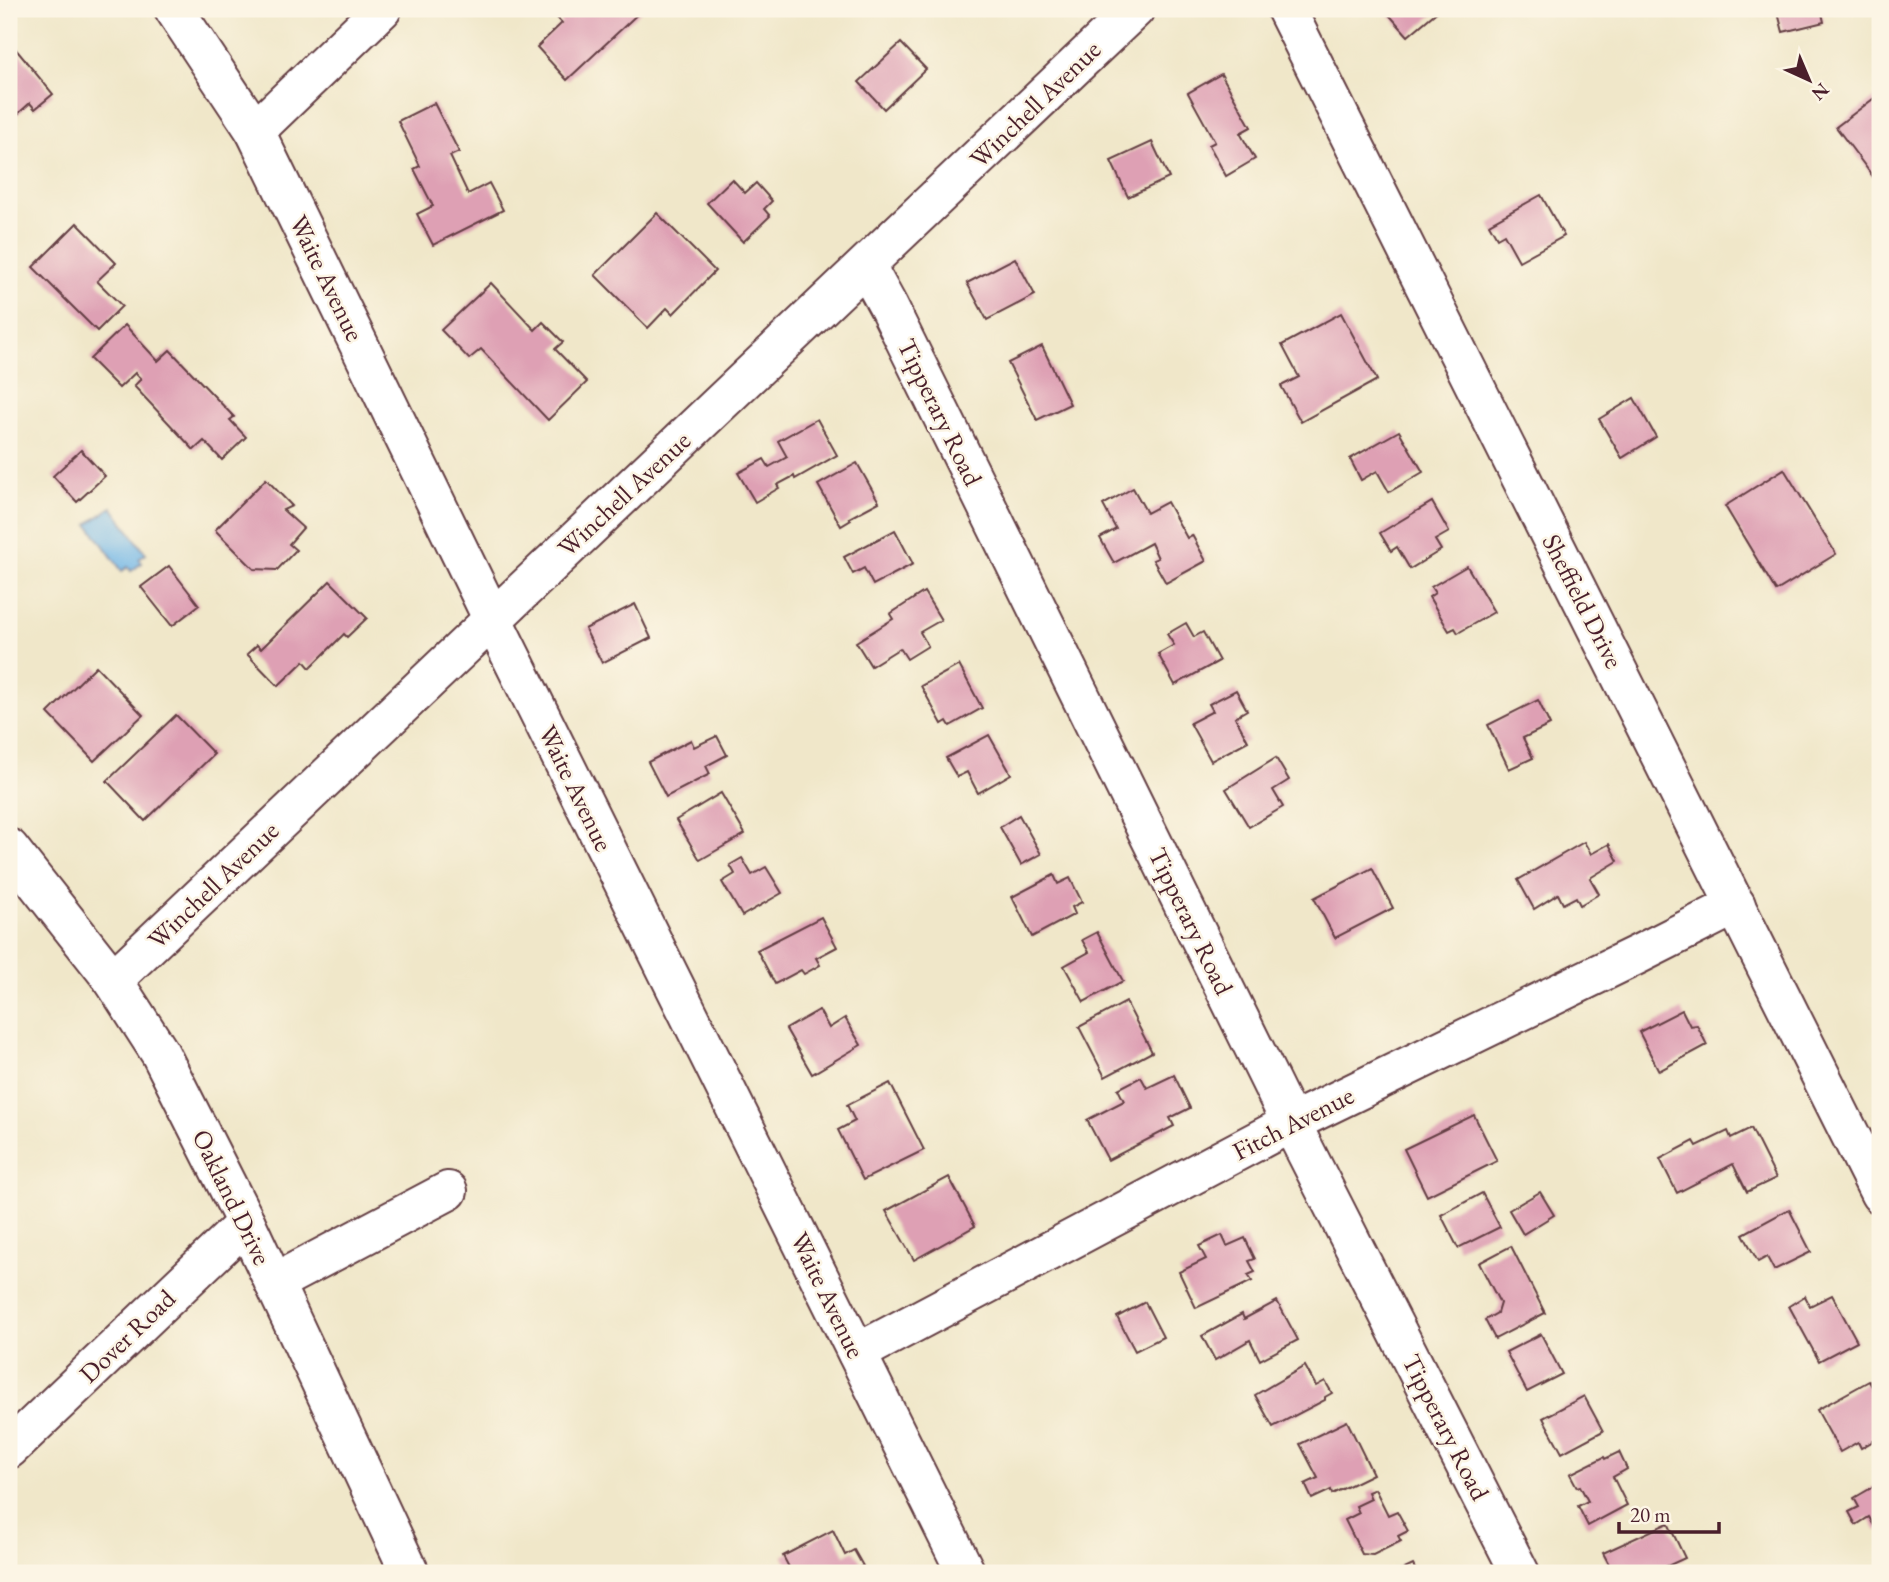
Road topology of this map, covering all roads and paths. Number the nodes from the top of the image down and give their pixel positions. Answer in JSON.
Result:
{"nodes":[{"id":1,"x":174,"y":9,"type":"edge"},
{"id":2,"x":382,"y":9,"type":"edge"},
{"id":3,"x":1135,"y":9,"type":"edge"},
{"id":4,"x":1286,"y":9,"type":"edge"},
{"id":5,"x":255,"y":131,"type":"junction"},
{"id":6,"x":866,"y":266,"type":"junction"},
{"id":7,"x":492,"y":618,"type":"junction"},
{"id":8,"x":9,"y":848,"type":"edge"},
{"id":9,"x":1736,"y":905,"type":"junction"},
{"id":10,"x":113,"y":980,"type":"junction"},
{"id":11,"x":1291,"y":1123,"type":"junction"},
{"id":12,"x":449,"y":1191,"type":"dead end"},
{"id":13,"x":1880,"y":1194,"type":"edge"},
{"id":14,"x":246,"y":1223,"type":"junction"},
{"id":15,"x":274,"y":1283,"type":"junction"},
{"id":16,"x":857,"y":1353,"type":"junction"},
{"id":17,"x":9,"y":1448,"type":"edge"},
{"id":18,"x":410,"y":1573,"type":"edge"},
{"id":19,"x":966,"y":1573,"type":"edge"},
{"id":20,"x":1520,"y":1573,"type":"edge"}],
"edges":[{"from":1,"to":5,"type":"street","name":"Waite Avenue"},
{"from":2,"to":5,"type":"street"},
{"from":3,"to":6,"type":"street","name":"Winchell Avenue"},
{"from":4,"to":9,"type":"street","name":"Sheffield Drive"},
{"from":5,"to":7,"type":"street","name":"Waite Avenue"},
{"from":6,"to":7,"type":"street","name":"Winchell Avenue"},
{"from":6,"to":11,"type":"street","name":"Tipperary Road"},
{"from":7,"to":10,"type":"street","name":"Winchell Avenue"},
{"from":7,"to":16,"type":"street","name":"Waite Avenue"},
{"from":8,"to":10,"type":"street","name":"Oakland Drive"},
{"from":9,"to":11,"type":"street","name":"Fitch Avenue"},
{"from":9,"to":13,"type":"street","name":"Sheffield Drive"},
{"from":10,"to":14,"type":"street","name":"Oakland Drive"},
{"from":11,"to":16,"type":"street","name":"Fitch Avenue"},
{"from":11,"to":20,"type":"street","name":"Tipperary Road"},
{"from":12,"to":15,"type":"street"},
{"from":14,"to":15,"type":"street","name":"Oakland Drive"},
{"from":14,"to":17,"type":"street","name":"Dover Road"},
{"from":15,"to":18,"type":"street","name":"Oakland Drive"},
{"from":16,"to":19,"type":"street","name":"Waite Avenue"}]}
